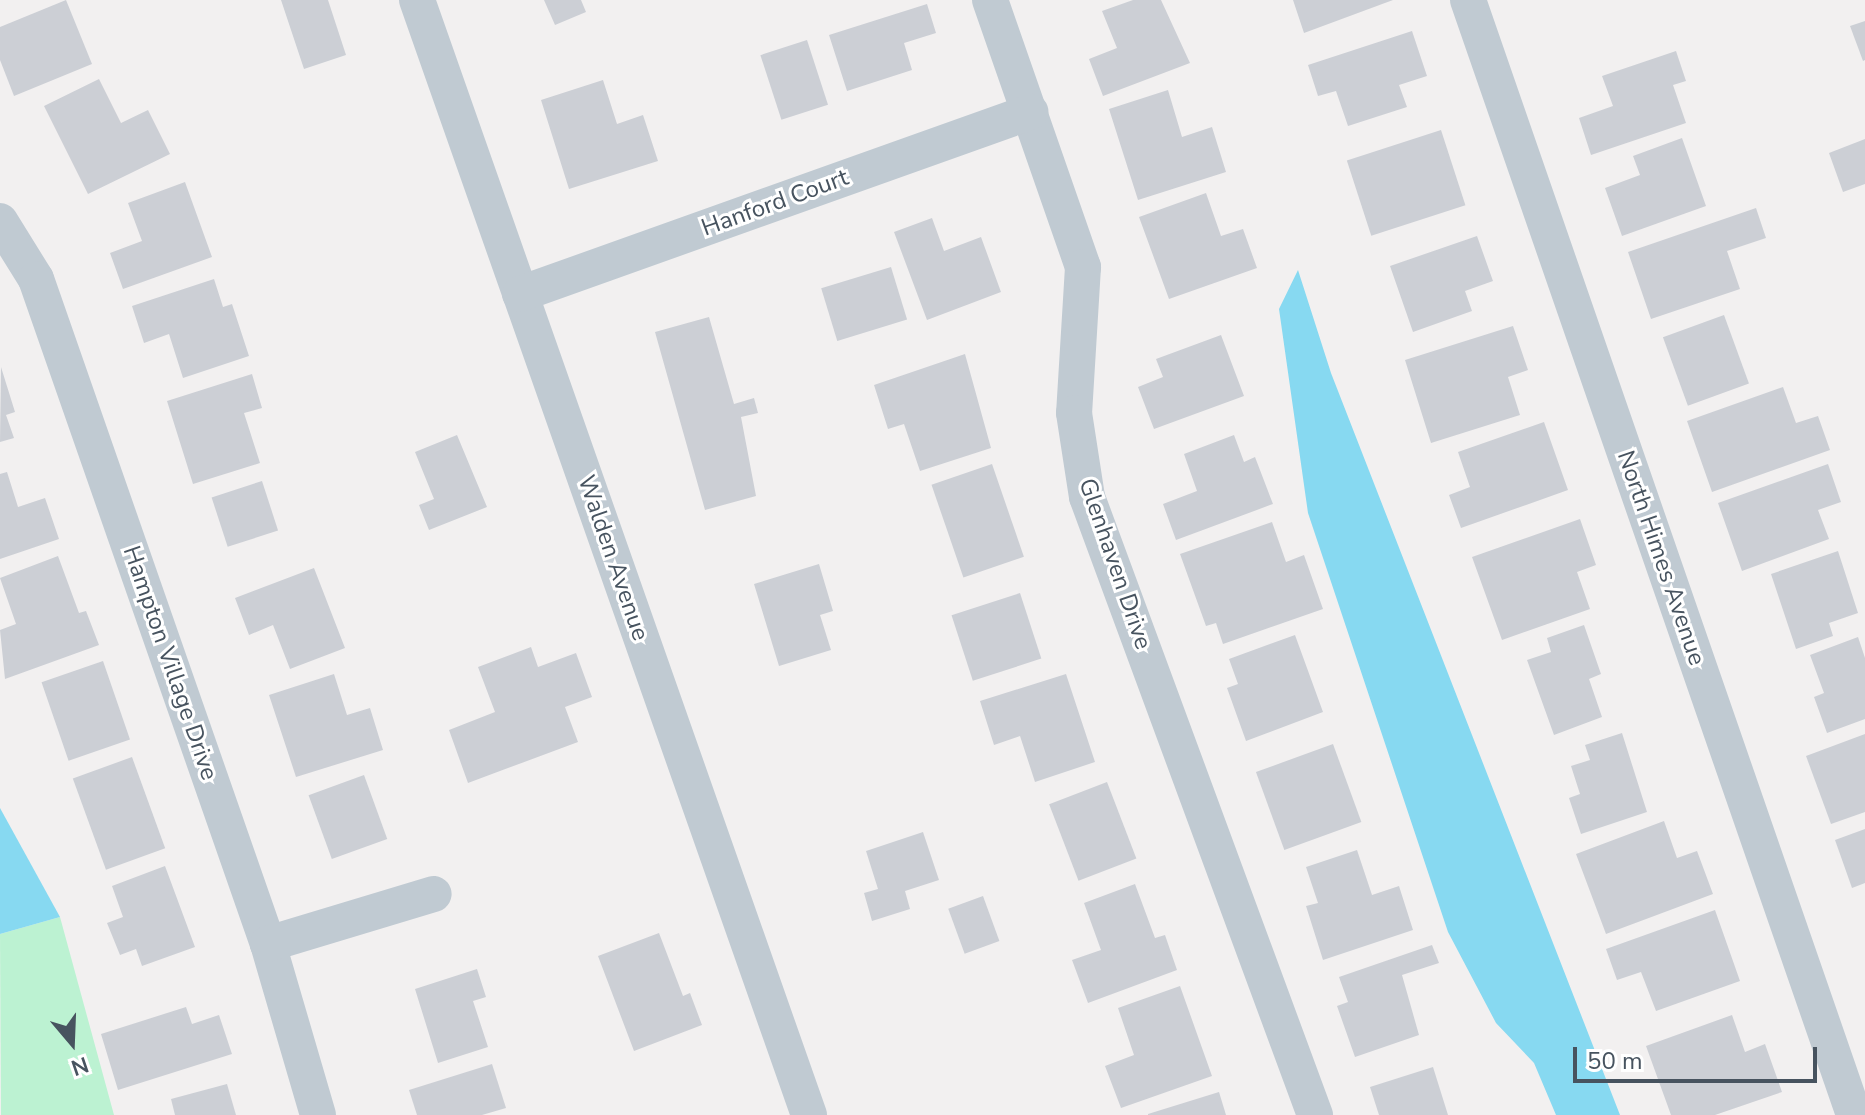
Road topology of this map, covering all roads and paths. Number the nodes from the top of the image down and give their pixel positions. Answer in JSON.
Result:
{"nodes":[{"id":1,"x":417,"y":0,"type":"edge"},
{"id":2,"x":990,"y":0,"type":"edge"},
{"id":3,"x":1468,"y":0,"type":"edge"},
{"id":4,"x":1030,"y":112,"type":"junction"},
{"id":5,"x":0,"y":221,"type":"edge"},
{"id":6,"x":520,"y":294,"type":"junction"},
{"id":7,"x":434,"y":894,"type":"dead end"},
{"id":8,"x":268,"y":944,"type":"junction"},
{"id":9,"x":318,"y":1115,"type":"edge"},
{"id":10,"x":809,"y":1115,"type":"edge"},
{"id":11,"x":1315,"y":1115,"type":"edge"},
{"id":12,"x":1854,"y":1115,"type":"edge"}],
"edges":[{"from":1,"to":6,"type":"street","name":"Walden Avenue"},
{"from":2,"to":4,"type":"street","name":"Glenhaven Drive"},
{"from":3,"to":12,"type":"street","name":"North Himes Avenue"},
{"from":4,"to":6,"type":"street","name":"Hanford Court"},
{"from":4,"to":11,"type":"street","name":"Glenhaven Drive"},
{"from":5,"to":8,"type":"street","name":"Hampton Village Drive"},
{"from":6,"to":10,"type":"street","name":"Walden Avenue"},
{"from":7,"to":8,"type":"street"},
{"from":8,"to":9,"type":"street","name":"Hampton Village Drive"}]}
